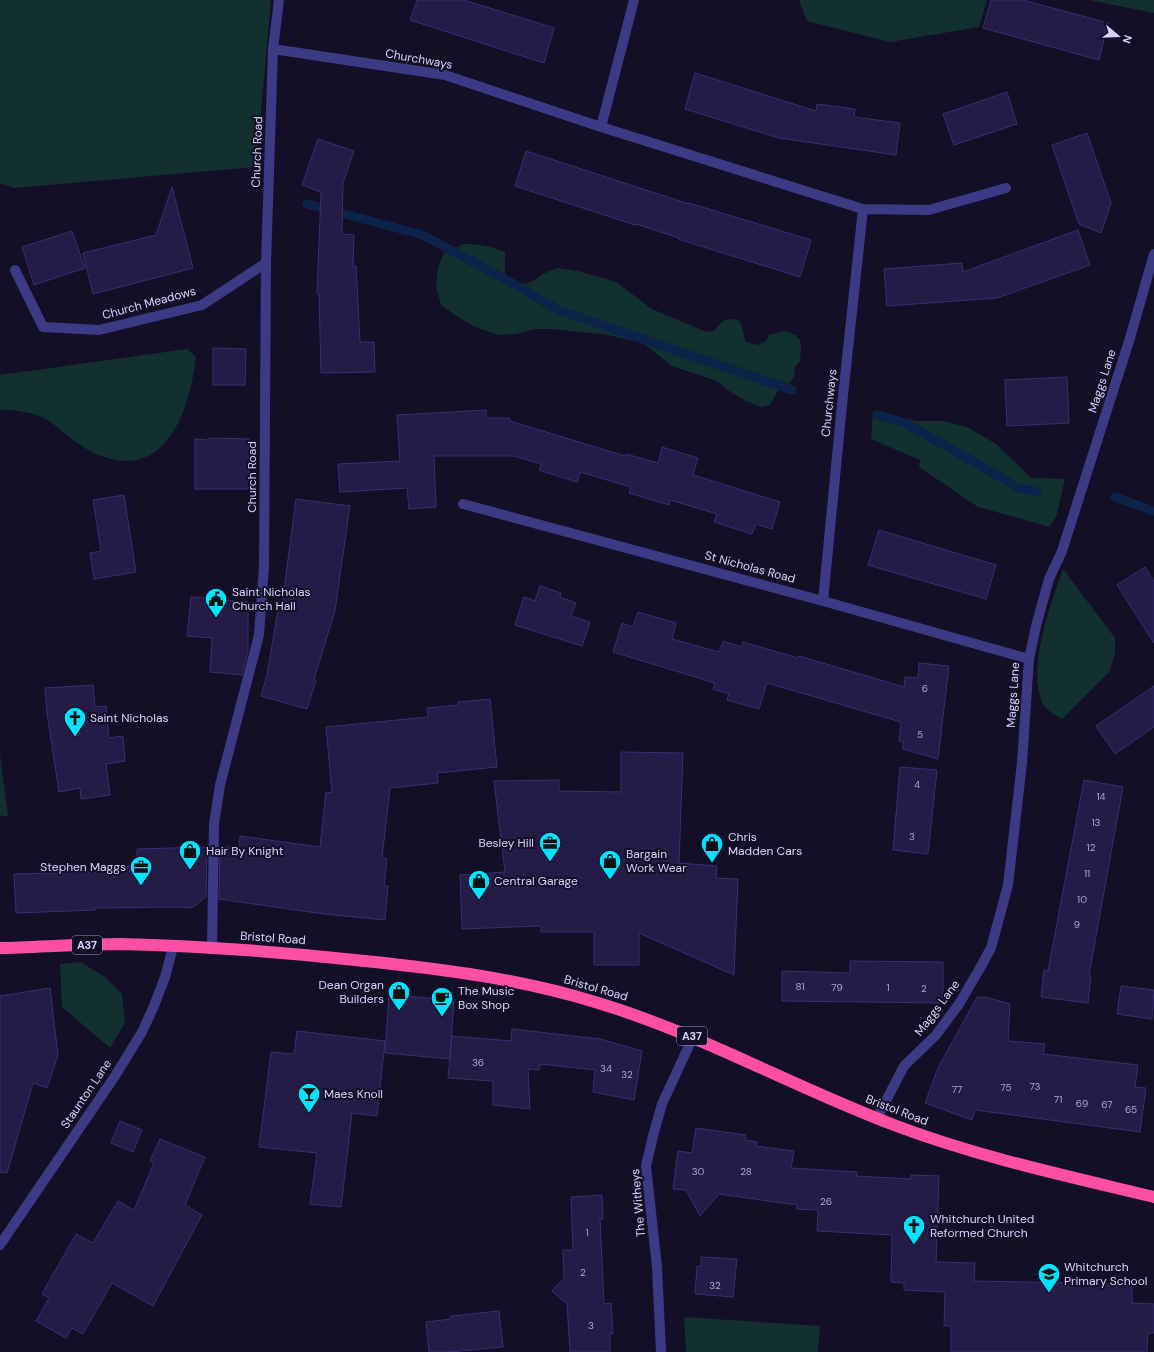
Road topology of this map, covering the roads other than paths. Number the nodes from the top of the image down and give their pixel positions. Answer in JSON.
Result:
{"nodes":[{"id":1,"x":279,"y":0,"type":"edge"},
{"id":2,"x":634,"y":0,"type":"edge"},
{"id":3,"x":273,"y":49,"type":"junction"},
{"id":4,"x":601,"y":127,"type":"junction"},
{"id":5,"x":1006,"y":188,"type":"dead end"},
{"id":6,"x":863,"y":209,"type":"junction"},
{"id":7,"x":1154,"y":254,"type":"edge"},
{"id":8,"x":266,"y":263,"type":"junction"},
{"id":9,"x":15,"y":270,"type":"dead end"},
{"id":10,"x":463,"y":504,"type":"dead end"},
{"id":11,"x":823,"y":601,"type":"junction"},
{"id":12,"x":1029,"y":659,"type":"junction"},
{"id":13,"x":173,"y":947,"type":"junction"},
{"id":14,"x":0,"y":948,"type":"edge"},
{"id":15,"x":212,"y":948,"type":"junction"},
{"id":16,"x":693,"y":1037,"type":"junction"},
{"id":17,"x":877,"y":1118,"type":"junction"},
{"id":18,"x":1154,"y":1197,"type":"edge"},
{"id":19,"x":0,"y":1245,"type":"edge"},
{"id":20,"x":662,"y":1352,"type":"edge"}],
"edges":[{"from":1,"to":3,"type":"street","name":"Church Road"},
{"from":2,"to":4,"type":"street"},
{"from":3,"to":4,"type":"street","name":"Churchways"},
{"from":3,"to":8,"type":"street","name":"Church Road"},
{"from":4,"to":6,"type":"street","name":"Churchways"},
{"from":5,"to":6,"type":"street","name":"Churchways"},
{"from":6,"to":11,"type":"street","name":"Churchways"},
{"from":7,"to":12,"type":"street","name":"Maggs Lane"},
{"from":8,"to":9,"type":"street","name":"Church Meadows"},
{"from":8,"to":15,"type":"street","name":"Church Road"},
{"from":10,"to":11,"type":"street","name":"St Nicholas Road"},
{"from":11,"to":12,"type":"street","name":"St Nicholas Road"},
{"from":12,"to":17,"type":"street","name":"Maggs Lane"},
{"from":13,"to":14,"type":"highway","name":"Bristol Road","number":"A37"},
{"from":13,"to":15,"type":"highway","name":"Bristol Road","number":"A37"},
{"from":13,"to":19,"type":"street","name":"Staunton Lane"},
{"from":15,"to":16,"type":"highway","name":"Bristol Road","number":"A37"},
{"from":16,"to":17,"type":"highway","name":"Bristol Road","number":"A37"},
{"from":16,"to":20,"type":"street","name":"The Witheys"},
{"from":17,"to":18,"type":"highway","name":"Bristol Road","number":"A37"}]}
